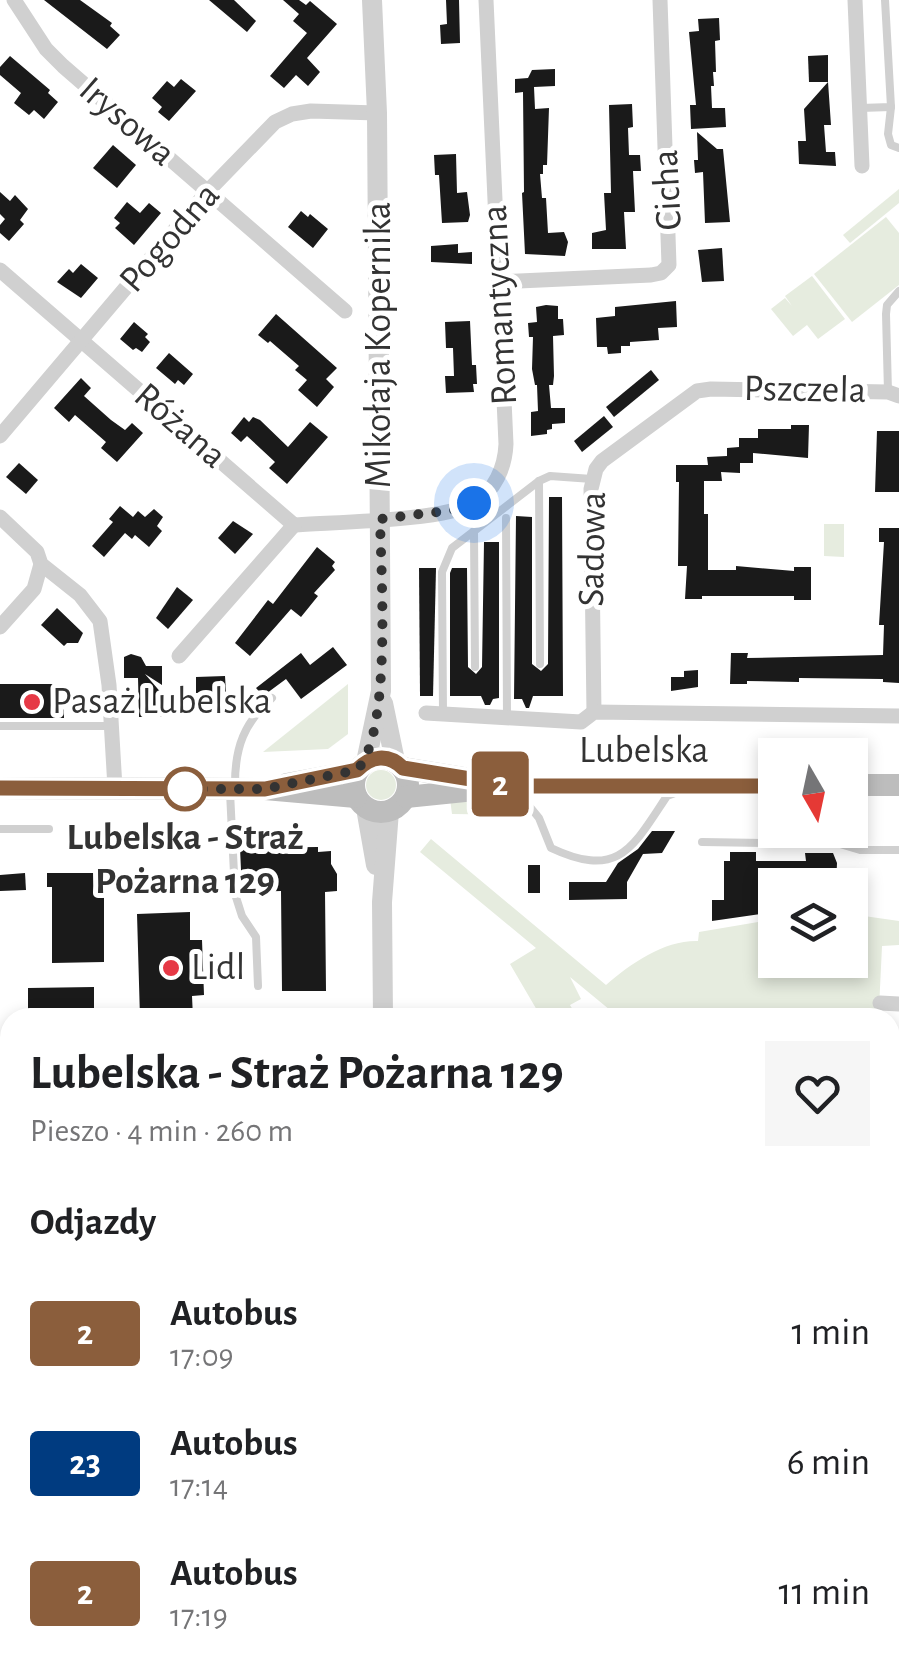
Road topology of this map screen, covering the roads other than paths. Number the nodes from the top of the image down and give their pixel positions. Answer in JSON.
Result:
{"nodes":[{"id":1,"x":14,"y":0,"type":"edge"},
{"id":2,"x":372,"y":0,"type":"edge"},
{"id":3,"x":486,"y":0,"type":"edge"},
{"id":4,"x":660,"y":0,"type":"edge"},
{"id":5,"x":855,"y":0,"type":"edge"},
{"id":6,"x":886,"y":0,"type":"edge"},
{"id":7,"x":891,"y":107,"type":"junction"},
{"id":8,"x":860,"y":108,"type":"junction"},
{"id":9,"x":377,"y":113,"type":"junction"},
{"id":10,"x":899,"y":148,"type":"edge"},
{"id":11,"x":862,"y":166,"type":"dead end"},
{"id":12,"x":207,"y":192,"type":"junction"},
{"id":13,"x":0,"y":270,"type":"edge"},
{"id":14,"x":498,"y":282,"type":"junction"},
{"id":15,"x":899,"y":291,"type":"edge"},
{"id":16,"x":345,"y":310,"type":"dead end"},
{"id":17,"x":82,"y":341,"type":"junction"},
{"id":18,"x":711,"y":388,"type":"joint"},
{"id":19,"x":893,"y":394,"type":"edge"},
{"id":20,"x":0,"y":436,"type":"edge"},
{"id":21,"x":592,"y":478,"type":"junction"},
{"id":22,"x":539,"y":481,"type":"junction"},
{"id":23,"x":0,"y":518,"type":"edge"},
{"id":24,"x":506,"y":518,"type":"dead end"},
{"id":25,"x":380,"y":519,"type":"junction"},
{"id":26,"x":294,"y":524,"type":"junction"},
{"id":27,"x":474,"y":531,"type":"junction"},
{"id":28,"x":41,"y":564,"type":"junction"},
{"id":29,"x":0,"y":627,"type":"edge"},
{"id":30,"x":179,"y":656,"type":"dead end"},
{"id":31,"x":540,"y":664,"type":"dead end"},
{"id":32,"x":475,"y":667,"type":"dead end"},
{"id":33,"x":381,"y":691,"type":"junction"},
{"id":34,"x":272,"y":698,"type":"dead end"},
{"id":35,"x":594,"y":712,"type":"junction"},
{"id":36,"x":426,"y":713,"type":"dead end"},
{"id":37,"x":443,"y":714,"type":"junction"},
{"id":38,"x":899,"y":716,"type":"edge"},
{"id":39,"x":507,"y":718,"type":"junction"},
{"id":40,"x":0,"y":726,"type":"edge"},
{"id":41,"x":112,"y":726,"type":"junction"},
{"id":42,"x":399,"y":764,"type":"junction"},
{"id":43,"x":362,"y":766,"type":"junction"},
{"id":44,"x":868,"y":785,"type":"edge"},
{"id":45,"x":899,"y":785,"type":"edge"},
{"id":46,"x":514,"y":786,"type":"junction"},
{"id":47,"x":692,"y":786,"type":"junction"},
{"id":48,"x":758,"y":786,"type":"edge"},
{"id":49,"x":0,"y":788,"type":"edge"},
{"id":50,"x":115,"y":788,"type":"junction"},
{"id":51,"x":232,"y":789,"type":"junction"},
{"id":52,"x":265,"y":789,"type":"junction"},
{"id":53,"x":379,"y":803,"type":"junction"},
{"id":54,"x":49,"y":829,"type":"dead end"},
{"id":55,"x":0,"y":830,"type":"edge"},
{"id":56,"x":702,"y":842,"type":"dead end"},
{"id":57,"x":758,"y":843,"type":"edge"},
{"id":58,"x":853,"y":848,"type":"edge"},
{"id":59,"x":899,"y":850,"type":"edge"},
{"id":60,"x":258,"y":986,"type":"dead end"},
{"id":61,"x":880,"y":1003,"type":"dead end"},
{"id":62,"x":899,"y":1004,"type":"edge"},
{"id":63,"x":383,"y":1008,"type":"edge"}],
"edges":[{"from":1,"to":12,"type":"street","name":"Irysowa"},
{"from":2,"to":9,"type":"street","name":"Mikołaja Kopernika"},
{"from":3,"to":14,"type":"street","name":"Romantyczna"},
{"from":4,"to":14,"type":"street","name":"Cicha"},
{"from":5,"to":8,"type":"street"},
{"from":6,"to":7,"type":"lane"},
{"from":7,"to":8,"type":"lane"},
{"from":7,"to":10,"type":"lane"},
{"from":8,"to":11,"type":"street"},
{"from":9,"to":12,"type":"street","name":"Pogodna"},
{"from":9,"to":25,"type":"street","name":"Mikołaja Kopernika"},
{"from":12,"to":16,"type":"street","name":"Irysowa"},
{"from":12,"to":17,"type":"street","name":"Pogodna"},
{"from":13,"to":17,"type":"street","name":"Różana"},
{"from":14,"to":25,"type":"street","name":"Romantyczna"},
{"from":15,"to":19,"type":"lane"},
{"from":17,"to":20,"type":"street","name":"Pogodna"},
{"from":17,"to":26,"type":"street","name":"Różana"},
{"from":18,"to":19,"type":"street","name":"Pszczela"},
{"from":18,"to":21,"type":"street","name":"Sadowa"},
{"from":21,"to":22,"type":"lane"},
{"from":21,"to":35,"type":"street","name":"Sadowa"},
{"from":22,"to":27,"type":"lane"},
{"from":22,"to":31,"type":"lane"},
{"from":23,"to":28,"type":"street"},
{"from":24,"to":39,"type":"lane"},
{"from":25,"to":26,"type":"street"},
{"from":25,"to":33,"type":"street","name":"Mikołaja Kopernika"},
{"from":26,"to":30,"type":"street"},
{"from":27,"to":32,"type":"lane"},
{"from":27,"to":37,"type":"lane"},
{"from":28,"to":29,"type":"street"},
{"from":28,"to":41,"type":"street"},
{"from":33,"to":42,"type":"street","name":"Mikołaja Kopernika"},
{"from":33,"to":43,"type":"street","name":"Mikołaja Kopernika"},
{"from":34,"to":51,"type":"lane"},
{"from":35,"to":38,"type":"street"},
{"from":35,"to":39,"type":"street"},
{"from":36,"to":37,"type":"street"},
{"from":37,"to":39,"type":"street"},
{"from":40,"to":41,"type":"lane"},
{"from":41,"to":50,"type":"street"},
{"from":42,"to":43,"type":"main road","name":"Lubelska"},
{"from":42,"to":46,"type":"main road","name":"Lubelska"},
{"from":42,"to":53,"type":"main road"},
{"from":43,"to":52,"type":"main road","name":"Lubelska"},
{"from":43,"to":53,"type":"main road"},
{"from":44,"to":45,"type":"main road"},
{"from":46,"to":47,"type":"main road","name":"Lubelska"},
{"from":46,"to":47,"type":"lane"},
{"from":46,"to":53,"type":"main road","name":"Lubelska"},
{"from":47,"to":48,"type":"main road","name":"Lubelska"},
{"from":49,"to":50,"type":"main road","name":"Lubelska"},
{"from":50,"to":51,"type":"main road","name":"Lubelska"},
{"from":51,"to":52,"type":"main road","name":"Lubelska"},
{"from":51,"to":60,"type":"lane"},
{"from":52,"to":53,"type":"main road","name":"Lubelska"},
{"from":53,"to":63,"type":"street"},
{"from":54,"to":55,"type":"lane"},
{"from":56,"to":57,"type":"lane"},
{"from":58,"to":59,"type":"lane"},
{"from":61,"to":62,"type":"street"}]}
